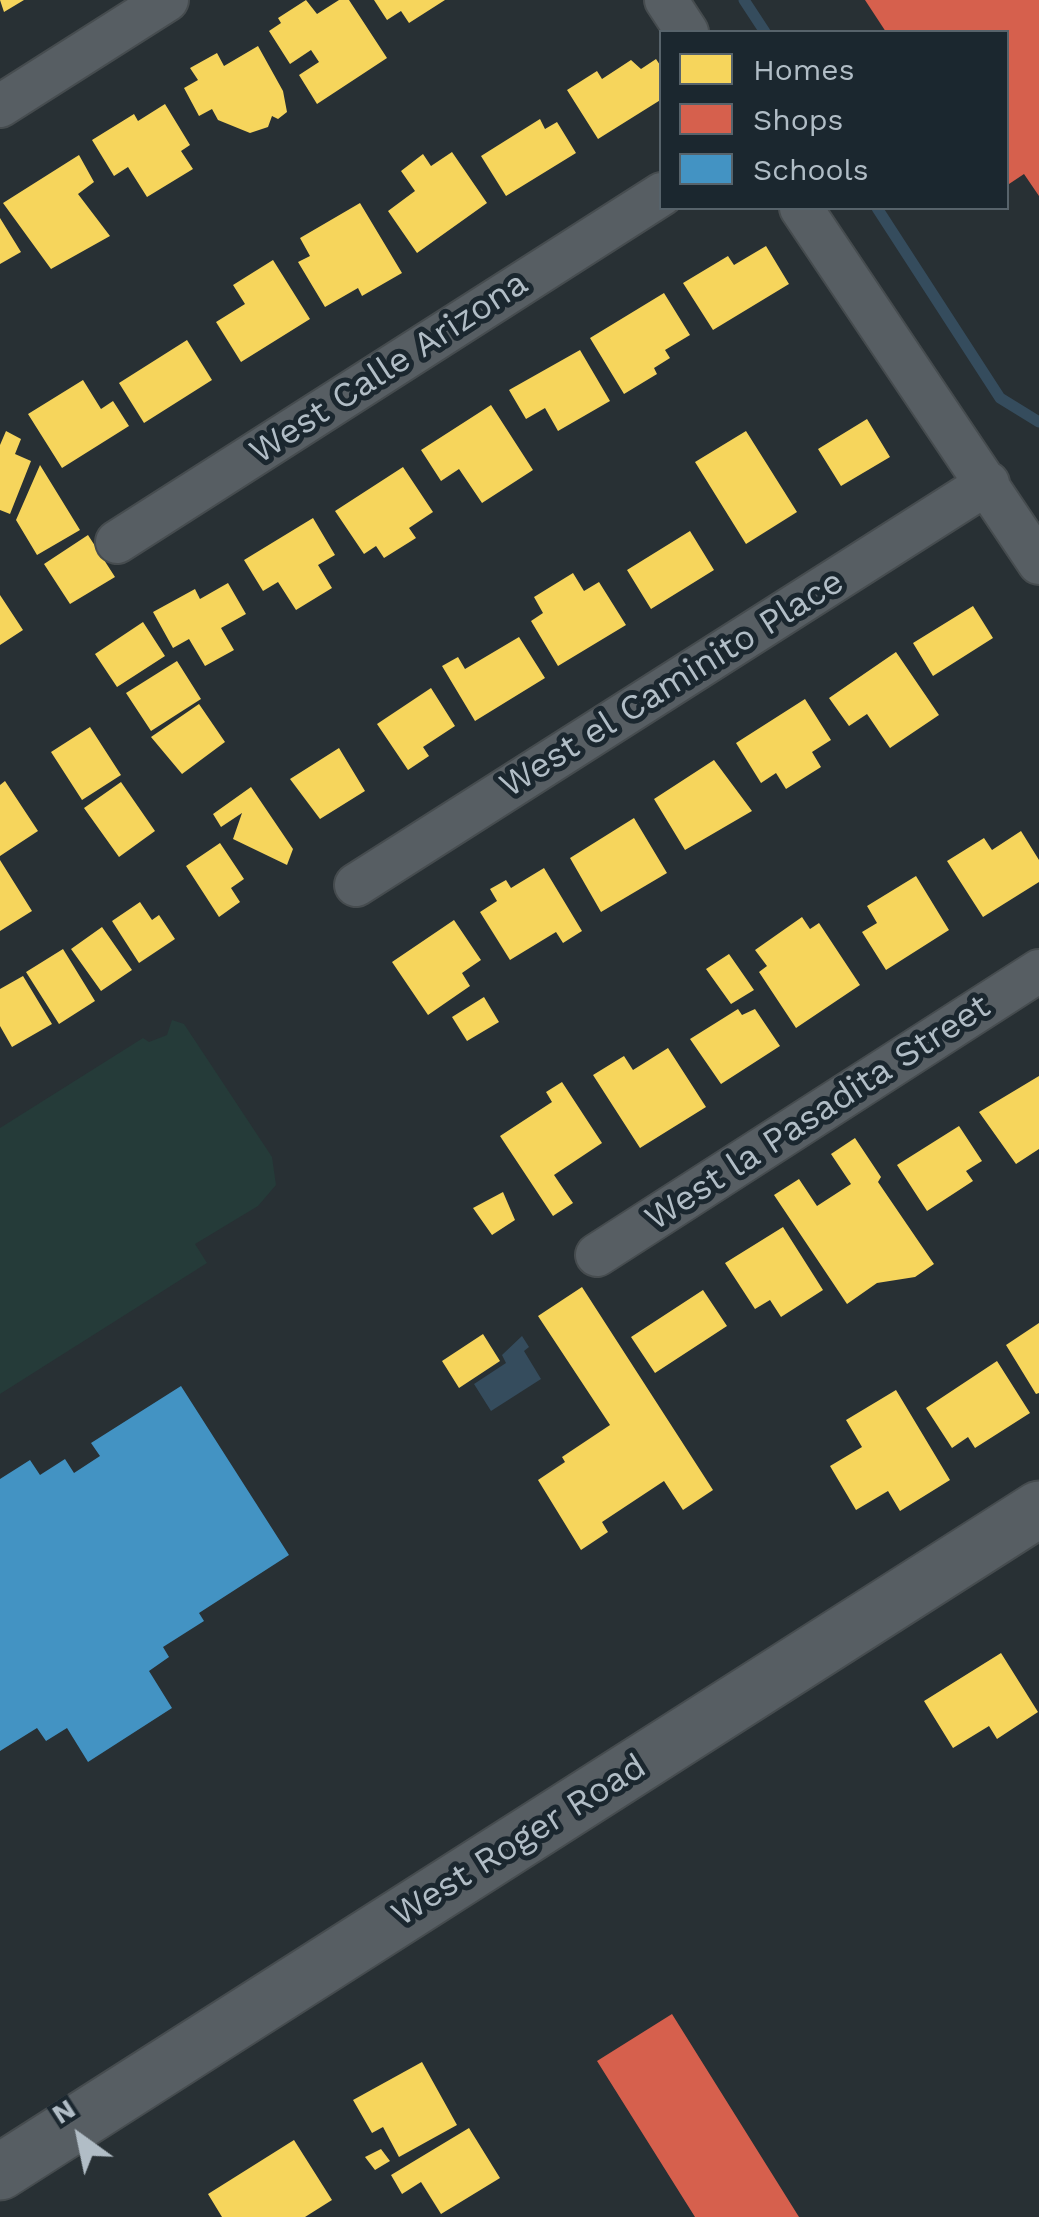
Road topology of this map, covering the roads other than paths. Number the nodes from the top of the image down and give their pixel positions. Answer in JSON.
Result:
{"nodes":[{"id":1,"x":167,"y":0,"type":"edge"},
{"id":2,"x":666,"y":0,"type":"edge"},
{"id":3,"x":686,"y":30,"type":"edge"},
{"id":4,"x":0,"y":106,"type":"edge"},
{"id":5,"x":659,"y":196,"type":"edge"},
{"id":6,"x":802,"y":210,"type":"edge"},
{"id":7,"x":988,"y":483,"type":"junction"},
{"id":8,"x":117,"y":542,"type":"dead end"},
{"id":9,"x":1039,"y":563,"type":"edge"},
{"id":10,"x":356,"y":885,"type":"dead end"},
{"id":11,"x":1039,"y":972,"type":"edge"},
{"id":12,"x":598,"y":1255,"type":"dead end"},
{"id":13,"x":1039,"y":1509,"type":"edge"},
{"id":14,"x":0,"y":2172,"type":"edge"}],
"edges":[{"from":1,"to":4,"type":"street"},
{"from":2,"to":3,"type":"street"},
{"from":5,"to":8,"type":"street","name":"West Calle Arizona"},
{"from":6,"to":7,"type":"street"},
{"from":7,"to":9,"type":"street"},
{"from":7,"to":10,"type":"street","name":"West el Caminito Place"},
{"from":11,"to":12,"type":"street","name":"West la Pasadita Street"},
{"from":13,"to":14,"type":"street","name":"West Roger Road"}]}
